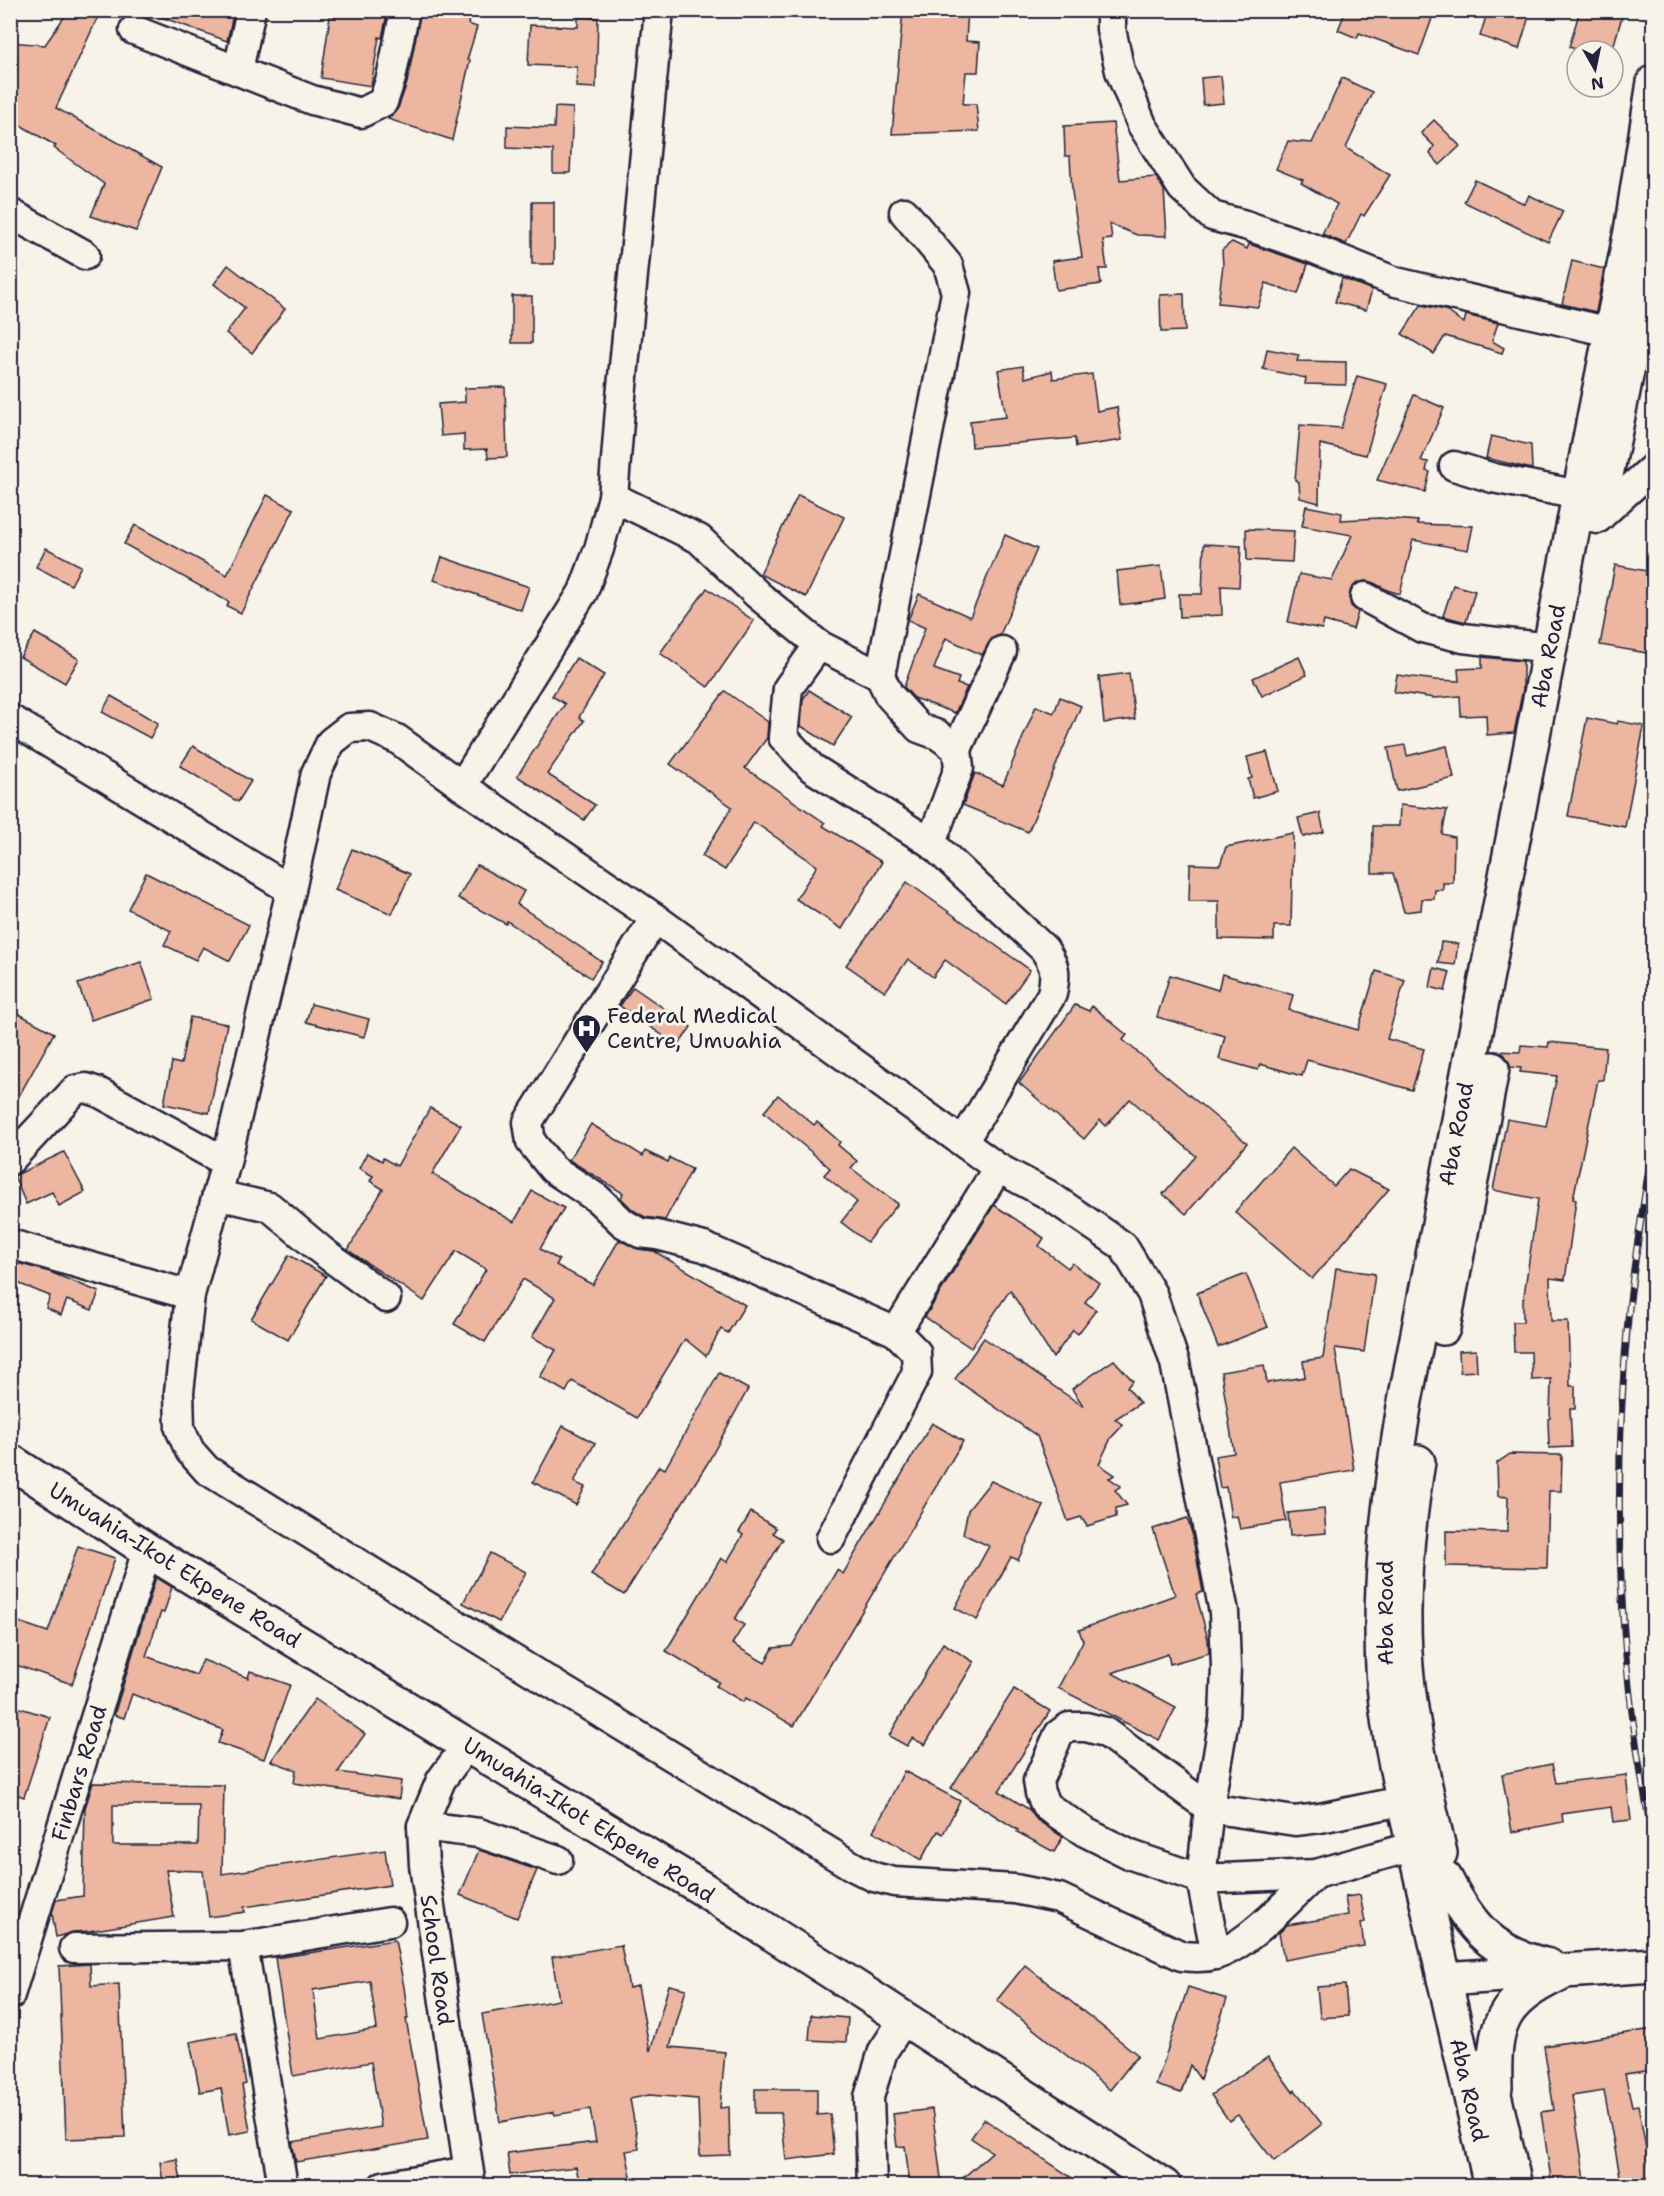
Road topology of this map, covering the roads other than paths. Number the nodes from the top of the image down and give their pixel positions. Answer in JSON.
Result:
{"nodes":[{"id":1,"x":251,"y":10,"type":"edge"},
{"id":2,"x":405,"y":10,"type":"edge"},
{"id":3,"x":659,"y":10,"type":"edge"},
{"id":4,"x":1111,"y":10,"type":"edge"},
{"id":5,"x":134,"y":30,"type":"dead end"},
{"id":6,"x":238,"y":70,"type":"junction"},
{"id":7,"x":1653,"y":82,"type":"edge"},
{"id":8,"x":904,"y":212,"type":"dead end"},
{"id":9,"x":10,"y":213,"type":"edge"},
{"id":10,"x":1652,"y":251,"type":"edge"},
{"id":11,"x":85,"y":255,"type":"dead end"},
{"id":12,"x":1610,"y":332,"type":"junction"},
{"id":13,"x":1454,"y":466,"type":"dead end"},
{"id":14,"x":1653,"y":467,"type":"edge"},
{"id":15,"x":613,"y":497,"type":"junction"},
{"id":16,"x":1588,"y":507,"type":"junction"},
{"id":17,"x":1365,"y":597,"type":"dead end"},
{"id":18,"x":819,"y":645,"type":"junction"},
{"id":19,"x":1550,"y":648,"type":"junction"},
{"id":20,"x":1002,"y":651,"type":"dead end"},
{"id":21,"x":880,"y":676,"type":"junction"},
{"id":22,"x":10,"y":719,"type":"edge"},
{"id":23,"x":957,"y":749,"type":"junction"},
{"id":24,"x":462,"y":786,"type":"junction"},
{"id":25,"x":931,"y":843,"type":"junction"},
{"id":26,"x":291,"y":890,"type":"junction"},
{"id":27,"x":655,"y":918,"type":"junction"},
{"id":28,"x":963,"y":1142,"type":"junction"},
{"id":29,"x":10,"y":1160,"type":"edge"},
{"id":30,"x":226,"y":1162,"type":"junction"},
{"id":31,"x":998,"y":1168,"type":"junction"},
{"id":32,"x":217,"y":1195,"type":"junction"},
{"id":33,"x":1450,"y":1226,"type":"junction"},
{"id":34,"x":10,"y":1244,"type":"edge"},
{"id":35,"x":190,"y":1295,"type":"junction"},
{"id":36,"x":386,"y":1298,"type":"dead end"},
{"id":37,"x":896,"y":1332,"type":"junction"},
{"id":38,"x":10,"y":1461,"type":"edge"},
{"id":39,"x":831,"y":1538,"type":"dead end"},
{"id":40,"x":147,"y":1550,"type":"junction"},
{"id":41,"x":467,"y":1745,"type":"junction"},
{"id":42,"x":1415,"y":1798,"type":"junction"},
{"id":43,"x":1209,"y":1808,"type":"junction"},
{"id":44,"x":422,"y":1826,"type":"junction"},
{"id":45,"x":1414,"y":1846,"type":"junction"},
{"id":46,"x":558,"y":1860,"type":"dead end"},
{"id":47,"x":1316,"y":1874,"type":"junction"},
{"id":48,"x":1445,"y":1878,"type":"junction"},
{"id":49,"x":1201,"y":1879,"type":"junction"},
{"id":50,"x":390,"y":1922,"type":"dead end"},
{"id":51,"x":243,"y":1946,"type":"junction"},
{"id":52,"x":74,"y":1948,"type":"dead end"},
{"id":53,"x":1216,"y":1955,"type":"junction"},
{"id":54,"x":1653,"y":1965,"type":"edge"},
{"id":55,"x":1568,"y":1971,"type":"junction"},
{"id":56,"x":1456,"y":1978,"type":"junction"},
{"id":57,"x":10,"y":1995,"type":"edge"},
{"id":58,"x":904,"y":2019,"type":"junction"},
{"id":59,"x":1495,"y":2099,"type":"junction"},
{"id":60,"x":469,"y":2178,"type":"edge"},
{"id":61,"x":283,"y":2186,"type":"edge"},
{"id":62,"x":383,"y":2186,"type":"edge"},
{"id":63,"x":872,"y":2186,"type":"edge"},
{"id":64,"x":1164,"y":2186,"type":"edge"},
{"id":65,"x":1491,"y":2186,"type":"edge"},
{"id":66,"x":1515,"y":2186,"type":"edge"}],
"edges":[{"from":1,"to":6,"type":"street"},
{"from":2,"to":6,"type":"street"},
{"from":3,"to":15,"type":"street"},
{"from":4,"to":12,"type":"street"},
{"from":5,"to":6,"type":"street"},
{"from":7,"to":12,"type":"main road","name":"Aba Road"},
{"from":8,"to":21,"type":"street"},
{"from":9,"to":11,"type":"street"},
{"from":10,"to":16,"type":"main road","name":"Aba Road"},
{"from":12,"to":16,"type":"main road","name":"Aba Road"},
{"from":13,"to":16,"type":"street"},
{"from":14,"to":16,"type":"street"},
{"from":15,"to":18,"type":"street"},
{"from":15,"to":24,"type":"street"},
{"from":16,"to":19,"type":"main road","name":"Aba Road"},
{"from":16,"to":33,"type":"main road","name":"Aba Road"},
{"from":17,"to":19,"type":"street"},
{"from":18,"to":21,"type":"street"},
{"from":18,"to":25,"type":"street"},
{"from":19,"to":33,"type":"main road","name":"Aba Road"},
{"from":20,"to":23,"type":"street"},
{"from":21,"to":23,"type":"street"},
{"from":22,"to":26,"type":"street"},
{"from":23,"to":25,"type":"street"},
{"from":24,"to":26,"type":"street"},
{"from":24,"to":27,"type":"street"},
{"from":25,"to":28,"type":"street"},
{"from":26,"to":30,"type":"street"},
{"from":27,"to":28,"type":"street"},
{"from":27,"to":37,"type":"street"},
{"from":28,"to":31,"type":"street"},
{"from":29,"to":30,"type":"street"},
{"from":30,"to":32,"type":"street"},
{"from":31,"to":37,"type":"street"},
{"from":31,"to":43,"type":"street"},
{"from":32,"to":35,"type":"street"},
{"from":32,"to":36,"type":"street"},
{"from":33,"to":42,"type":"main road","name":"Aba Road"},
{"from":34,"to":35,"type":"street"},
{"from":35,"to":53,"type":"street"},
{"from":37,"to":39,"type":"street"},
{"from":38,"to":40,"type":"main road","name":"Umuahia-Ikot Ekpene Road"},
{"from":40,"to":41,"type":"main road","name":"Umuahia-Ikot Ekpene Road"},
{"from":40,"to":57,"type":"street","name":"Finbars Road"},
{"from":41,"to":44,"type":"street","name":"School Road"},
{"from":41,"to":58,"type":"main road","name":"Umuahia-Ikot Ekpene Road"},
{"from":42,"to":43,"type":"street"},
{"from":42,"to":45,"type":"main road","name":"Aba Road"},
{"from":42,"to":48,"type":"main road","name":"Aba Road"},
{"from":43,"to":49,"type":"street"},
{"from":43,"to":49,"type":"street"},
{"from":44,"to":46,"type":"street"},
{"from":44,"to":60,"type":"street","name":"School Road"},
{"from":45,"to":47,"type":"street"},
{"from":45,"to":56,"type":"main road","name":"Aba Road"},
{"from":47,"to":49,"type":"street"},
{"from":47,"to":53,"type":"street"},
{"from":48,"to":55,"type":"main road"},
{"from":48,"to":56,"type":"main road","name":"Aba Road"},
{"from":49,"to":53,"type":"street"},
{"from":50,"to":51,"type":"street"},
{"from":51,"to":52,"type":"street"},
{"from":51,"to":61,"type":"street"},
{"from":54,"to":55,"type":"main road"},
{"from":55,"to":56,"type":"main road"},
{"from":55,"to":59,"type":"main road"},
{"from":56,"to":59,"type":"main road","name":"Aba Road"},
{"from":56,"to":65,"type":"main road","name":"Aba Road"},
{"from":58,"to":63,"type":"street"},
{"from":58,"to":64,"type":"main road","name":"Umuahia-Ikot Ekpene Road"},
{"from":59,"to":66,"type":"main road","name":"Aba Road"},
{"from":60,"to":62,"type":"street"}]}
